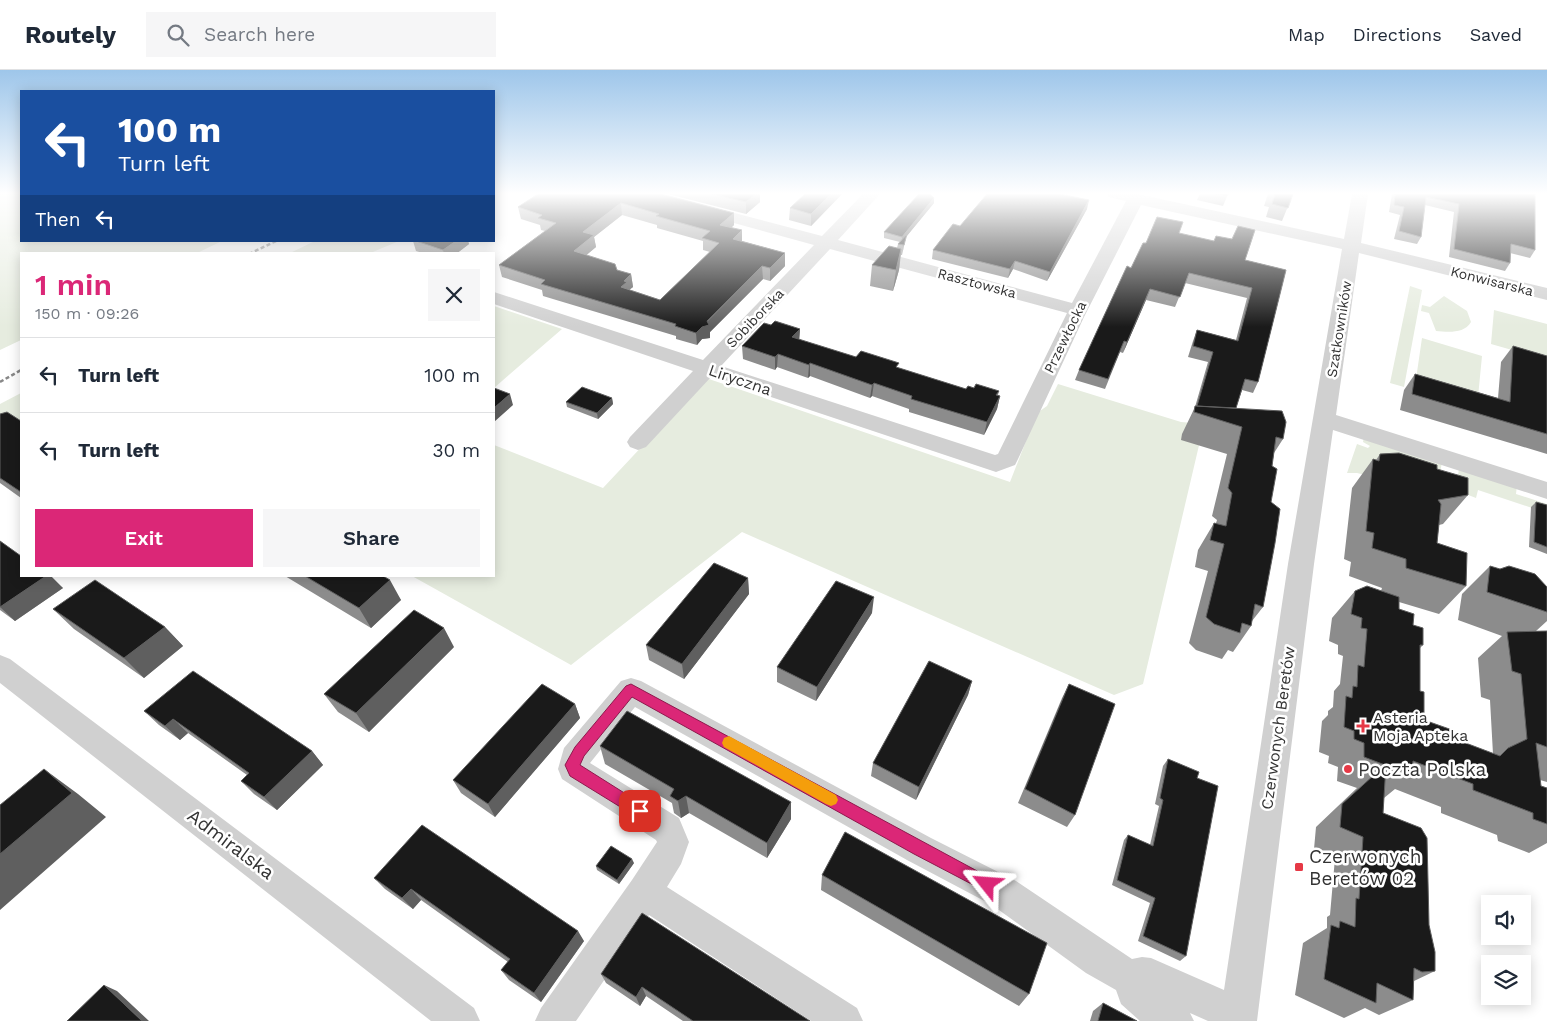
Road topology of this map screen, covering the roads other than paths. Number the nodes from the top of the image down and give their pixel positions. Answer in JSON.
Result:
{"nodes":[{"id":1,"x":812,"y":238,"type":"edge"},
{"id":2,"x":829,"y":238,"type":"edge"},
{"id":3,"x":1115,"y":238,"type":"edge"},
{"id":4,"x":1318,"y":238,"type":"edge"},
{"id":5,"x":1353,"y":238,"type":"edge"},
{"id":6,"x":826,"y":242,"type":"junction"},
{"id":7,"x":1352,"y":246,"type":"junction"},
{"id":8,"x":1547,"y":294,"type":"edge"},
{"id":9,"x":495,"y":298,"type":"edge"},
{"id":10,"x":1078,"y":310,"type":"junction"},
{"id":11,"x":706,"y":368,"type":"junction"},
{"id":12,"x":1323,"y":427,"type":"junction"},
{"id":13,"x":638,"y":442,"type":"dead end"},
{"id":14,"x":986,"y":462,"type":"joint"},
{"id":15,"x":1547,"y":490,"type":"edge"},
{"id":16,"x":0,"y":668,"type":"edge"},
{"id":17,"x":644,"y":892,"type":"junction"},
{"id":18,"x":1129,"y":978,"type":"junction"},
{"id":19,"x":1239,"y":1018,"type":"edge"},
{"id":20,"x":461,"y":1021,"type":"edge"},
{"id":21,"x":554,"y":1021,"type":"edge"},
{"id":22,"x":844,"y":1021,"type":"edge"},
{"id":23,"x":1175,"y":1021,"type":"edge"}],
"edges":[{"from":1,"to":6,"type":"street","name":"Rasztowska"},
{"from":2,"to":6,"type":"street","name":"Sobiborska"},
{"from":3,"to":10,"type":"street","name":"Przewłocka"},
{"from":4,"to":7,"type":"street","name":"Konwisarska"},
{"from":5,"to":7,"type":"street","name":"Szatkowników"},
{"from":6,"to":10,"type":"street","name":"Rasztowska"},
{"from":6,"to":11,"type":"street","name":"Sobiborska"},
{"from":7,"to":8,"type":"street","name":"Konwisarska"},
{"from":7,"to":12,"type":"street","name":"Szatkowników"},
{"from":9,"to":11,"type":"street","name":"Liryczna"},
{"from":10,"to":14,"type":"street","name":"Przewłocka"},
{"from":11,"to":13,"type":"street","name":"Sobiborska"},
{"from":11,"to":14,"type":"street","name":"Liryczna"},
{"from":12,"to":15,"type":"street"},
{"from":12,"to":19,"type":"street","name":"Czerwonych Beretów"},
{"from":16,"to":20,"type":"street","name":"Admiralska"},
{"from":17,"to":18,"type":"street"},
{"from":17,"to":21,"type":"street"},
{"from":17,"to":22,"type":"street"},
{"from":18,"to":19,"type":"street"},
{"from":18,"to":23,"type":"street"}]}
